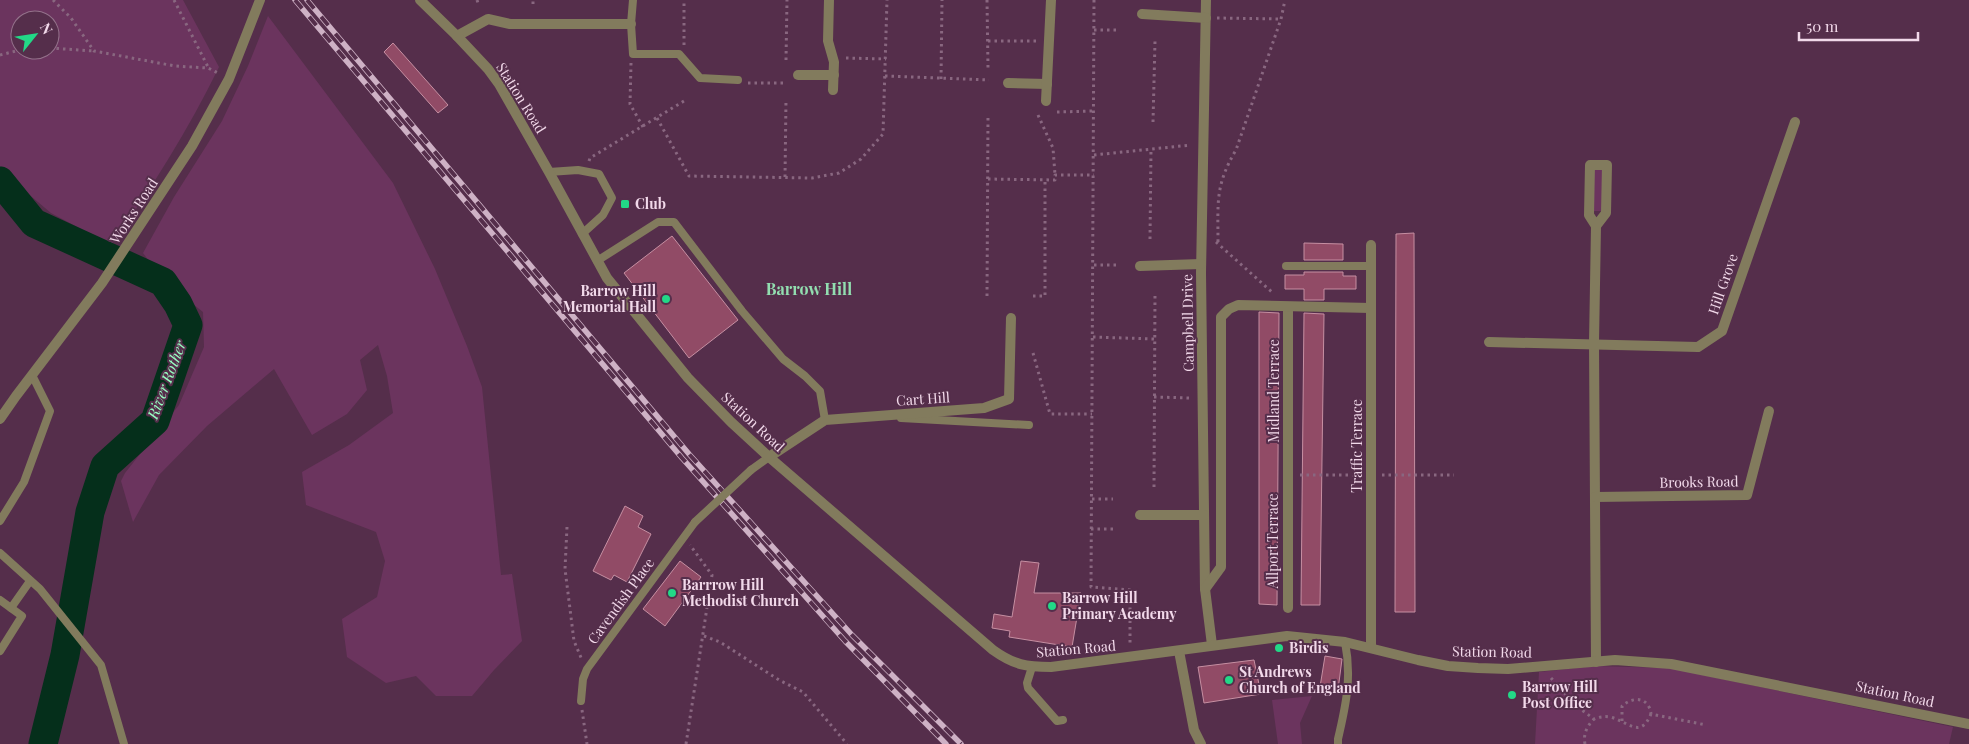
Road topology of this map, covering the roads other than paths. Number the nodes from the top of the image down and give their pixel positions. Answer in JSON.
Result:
{"nodes":[{"id":1,"x":260,"y":0,"type":"edge"},
{"id":2,"x":420,"y":0,"type":"edge"},
{"id":3,"x":633,"y":0,"type":"edge"},
{"id":4,"x":829,"y":0,"type":"edge"},
{"id":5,"x":1051,"y":0,"type":"edge"},
{"id":6,"x":1206,"y":0,"type":"edge"},
{"id":7,"x":1142,"y":14,"type":"dead end"},
{"id":8,"x":1206,"y":18,"type":"junction"},
{"id":9,"x":631,"y":24,"type":"junction"},
{"id":10,"x":457,"y":36,"type":"junction"},
{"id":11,"x":834,"y":74,"type":"junction"},
{"id":12,"x":798,"y":75,"type":"dead end"},
{"id":13,"x":741,"y":81,"type":"road end"},
{"id":14,"x":1008,"y":84,"type":"dead end"},
{"id":15,"x":1047,"y":84,"type":"junction"},
{"id":16,"x":833,"y":90,"type":"dead end"},
{"id":17,"x":1046,"y":101,"type":"dead end"},
{"id":18,"x":1795,"y":122,"type":"dead end"},
{"id":19,"x":549,"y":172,"type":"junction"},
{"id":20,"x":1596,"y":226,"type":"junction"},
{"id":21,"x":582,"y":234,"type":"junction"},
{"id":22,"x":1371,"y":245,"type":"dead end"},
{"id":23,"x":597,"y":261,"type":"junction"},
{"id":24,"x":1201,"y":264,"type":"junction"},
{"id":25,"x":1140,"y":266,"type":"dead end"},
{"id":26,"x":1286,"y":266,"type":"dead end"},
{"id":27,"x":1371,"y":266,"type":"junction"},
{"id":28,"x":1288,"y":307,"type":"junction"},
{"id":29,"x":1371,"y":308,"type":"junction"},
{"id":30,"x":1011,"y":318,"type":"dead end"},
{"id":31,"x":1489,"y":342,"type":"dead end"},
{"id":32,"x":1594,"y":344,"type":"junction"},
{"id":33,"x":32,"y":375,"type":"junction"},
{"id":34,"x":1768,"y":411,"type":"dead end"},
{"id":35,"x":872,"y":416,"type":"junction"},
{"id":36,"x":0,"y":419,"type":"edge"},
{"id":37,"x":825,"y":420,"type":"junction"},
{"id":38,"x":1029,"y":425,"type":"dead end"},
{"id":39,"x":769,"y":457,"type":"junction"},
{"id":40,"x":1287,"y":475,"type":"joint"},
{"id":41,"x":1595,"y":497,"type":"junction"},
{"id":42,"x":1140,"y":515,"type":"dead end"},
{"id":43,"x":1204,"y":515,"type":"junction"},
{"id":44,"x":0,"y":521,"type":"edge"},
{"id":45,"x":0,"y":553,"type":"edge"},
{"id":46,"x":30,"y":581,"type":"junction"},
{"id":47,"x":1205,"y":588,"type":"junction"},
{"id":48,"x":0,"y":600,"type":"edge"},
{"id":49,"x":11,"y":608,"type":"junction"},
{"id":50,"x":1288,"y":608,"type":"dead end"},
{"id":51,"x":1345,"y":642,"type":"junction"},
{"id":52,"x":1212,"y":645,"type":"junction"},
{"id":53,"x":1371,"y":647,"type":"junction"},
{"id":54,"x":0,"y":650,"type":"edge"},
{"id":55,"x":1179,"y":651,"type":"junction"},
{"id":56,"x":1596,"y":662,"type":"junction"},
{"id":57,"x":1032,"y":667,"type":"junction"},
{"id":58,"x":581,"y":700,"type":"road end"},
{"id":59,"x":1063,"y":720,"type":"dead end"},
{"id":60,"x":1969,"y":724,"type":"edge"},
{"id":61,"x":124,"y":744,"type":"edge"},
{"id":62,"x":1201,"y":744,"type":"edge"},
{"id":63,"x":1338,"y":744,"type":"edge"}],
"edges":[{"from":1,"to":33,"type":"street","name":"Works Road"},
{"from":2,"to":10,"type":"street","name":"Station Road"},
{"from":3,"to":9,"type":"lane"},
{"from":4,"to":11,"type":"street"},
{"from":5,"to":15,"type":"street"},
{"from":6,"to":8,"type":"street","name":"Campbell Drive"},
{"from":7,"to":8,"type":"street"},
{"from":8,"to":24,"type":"street","name":"Campbell Drive"},
{"from":9,"to":10,"type":"street"},
{"from":9,"to":13,"type":"lane"},
{"from":10,"to":19,"type":"street","name":"Station Road"},
{"from":11,"to":12,"type":"street"},
{"from":11,"to":16,"type":"street"},
{"from":14,"to":15,"type":"street"},
{"from":15,"to":17,"type":"street"},
{"from":18,"to":32,"type":"street","name":"Hill Grove"},
{"from":19,"to":21,"type":"street","name":"Station Road"},
{"from":19,"to":21,"type":"lane"},
{"from":20,"to":20,"type":"street"},
{"from":20,"to":32,"type":"street"},
{"from":21,"to":23,"type":"street","name":"Station Road"},
{"from":22,"to":27,"type":"street","name":"Traffic Terrace"},
{"from":23,"to":37,"type":"lane"},
{"from":23,"to":39,"type":"street","name":"Station Road"},
{"from":24,"to":25,"type":"street"},
{"from":24,"to":43,"type":"street","name":"Campbell Drive"},
{"from":26,"to":27,"type":"lane"},
{"from":27,"to":29,"type":"street","name":"Traffic Terrace"},
{"from":28,"to":29,"type":"street"},
{"from":28,"to":40,"type":"street","name":"Midland Terrace"},
{"from":28,"to":47,"type":"street"},
{"from":29,"to":53,"type":"street","name":"Traffic Terrace"},
{"from":30,"to":35,"type":"street","name":"Cart Hill"},
{"from":31,"to":32,"type":"street"},
{"from":32,"to":41,"type":"street"},
{"from":33,"to":36,"type":"street","name":"Works Road"},
{"from":33,"to":44,"type":"lane"},
{"from":34,"to":41,"type":"street","name":"Brooks Road"},
{"from":35,"to":37,"type":"street","name":"Cart Hill"},
{"from":35,"to":38,"type":"lane"},
{"from":37,"to":39,"type":"street","name":"Cart Hill"},
{"from":39,"to":57,"type":"street","name":"Station Road"},
{"from":39,"to":58,"type":"lane","name":"Cavendish Place","bridge":true},
{"from":40,"to":50,"type":"street","name":"Allport Terrace"},
{"from":41,"to":56,"type":"street"},
{"from":42,"to":43,"type":"street"},
{"from":43,"to":47,"type":"street","name":"Campbell Drive"},
{"from":45,"to":46,"type":"lane"},
{"from":46,"to":49,"type":"lane"},
{"from":46,"to":61,"type":"lane"},
{"from":47,"to":52,"type":"street","name":"Campbell Drive"},
{"from":48,"to":49,"type":"lane"},
{"from":49,"to":54,"type":"lane"},
{"from":51,"to":52,"type":"street","name":"Station Road"},
{"from":51,"to":53,"type":"street","name":"Station Road"},
{"from":51,"to":63,"type":"lane"},
{"from":52,"to":55,"type":"street","name":"Station Road"},
{"from":53,"to":56,"type":"street","name":"Station Road"},
{"from":55,"to":57,"type":"street","name":"Station Road"},
{"from":55,"to":62,"type":"street"},
{"from":56,"to":60,"type":"street","name":"Station Road"},
{"from":57,"to":59,"type":"lane"}]}
